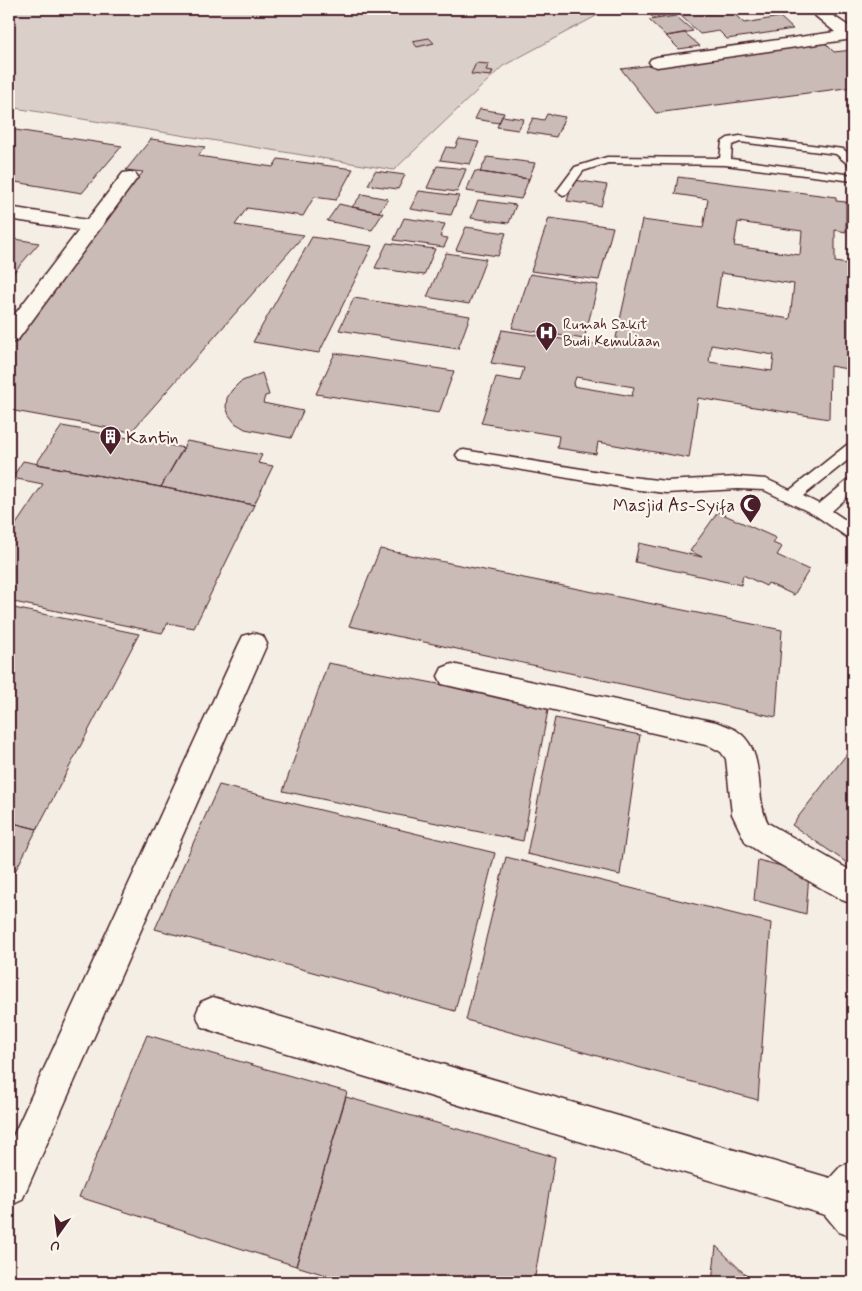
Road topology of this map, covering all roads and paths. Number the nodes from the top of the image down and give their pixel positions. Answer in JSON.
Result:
{"nodes":[{"id":1,"x":814,"y":9,"type":"edge"},
{"id":2,"x":851,"y":34,"type":"edge"},
{"id":3,"x":658,"y":62,"type":"dead end"},
{"id":4,"x":725,"y":162,"type":"junction"},
{"id":5,"x":853,"y":163,"type":"edge"},
{"id":6,"x":129,"y":177,"type":"dead end"},
{"id":7,"x":853,"y":178,"type":"edge"},
{"id":8,"x":563,"y":191,"type":"dead end"},
{"id":9,"x":9,"y":212,"type":"edge"},
{"id":10,"x":90,"y":226,"type":"junction"},
{"id":11,"x":9,"y":336,"type":"edge"},
{"id":12,"x":853,"y":448,"type":"edge"},
{"id":13,"x":464,"y":455,"type":"dead end"},
{"id":14,"x":853,"y":484,"type":"edge"},
{"id":15,"x":792,"y":496,"type":"junction"},
{"id":16,"x":821,"y":511,"type":"junction"},
{"id":17,"x":853,"y":533,"type":"edge"},
{"id":18,"x":253,"y":644,"type":"dead end"},
{"id":19,"x":452,"y":676,"type":"dead end"},
{"id":20,"x":853,"y":889,"type":"edge"},
{"id":21,"x":213,"y":1014,"type":"dead end"},
{"id":22,"x":9,"y":1187,"type":"edge"},
{"id":23,"x":848,"y":1199,"type":"edge"}],
"edges":[{"from":1,"to":2,"type":"street"},
{"from":2,"to":3,"type":"street"},
{"from":4,"to":5,"type":"lane"},
{"from":4,"to":7,"type":"lane"},
{"from":4,"to":8,"type":"lane"},
{"from":6,"to":10,"type":"street"},
{"from":9,"to":10,"type":"street"},
{"from":10,"to":11,"type":"street"},
{"from":12,"to":15,"type":"lane"},
{"from":13,"to":15,"type":"lane"},
{"from":14,"to":16,"type":"lane"},
{"from":15,"to":16,"type":"lane"},
{"from":16,"to":17,"type":"lane"},
{"from":18,"to":22,"type":"street"},
{"from":19,"to":20,"type":"street"},
{"from":21,"to":23,"type":"street"}]}
